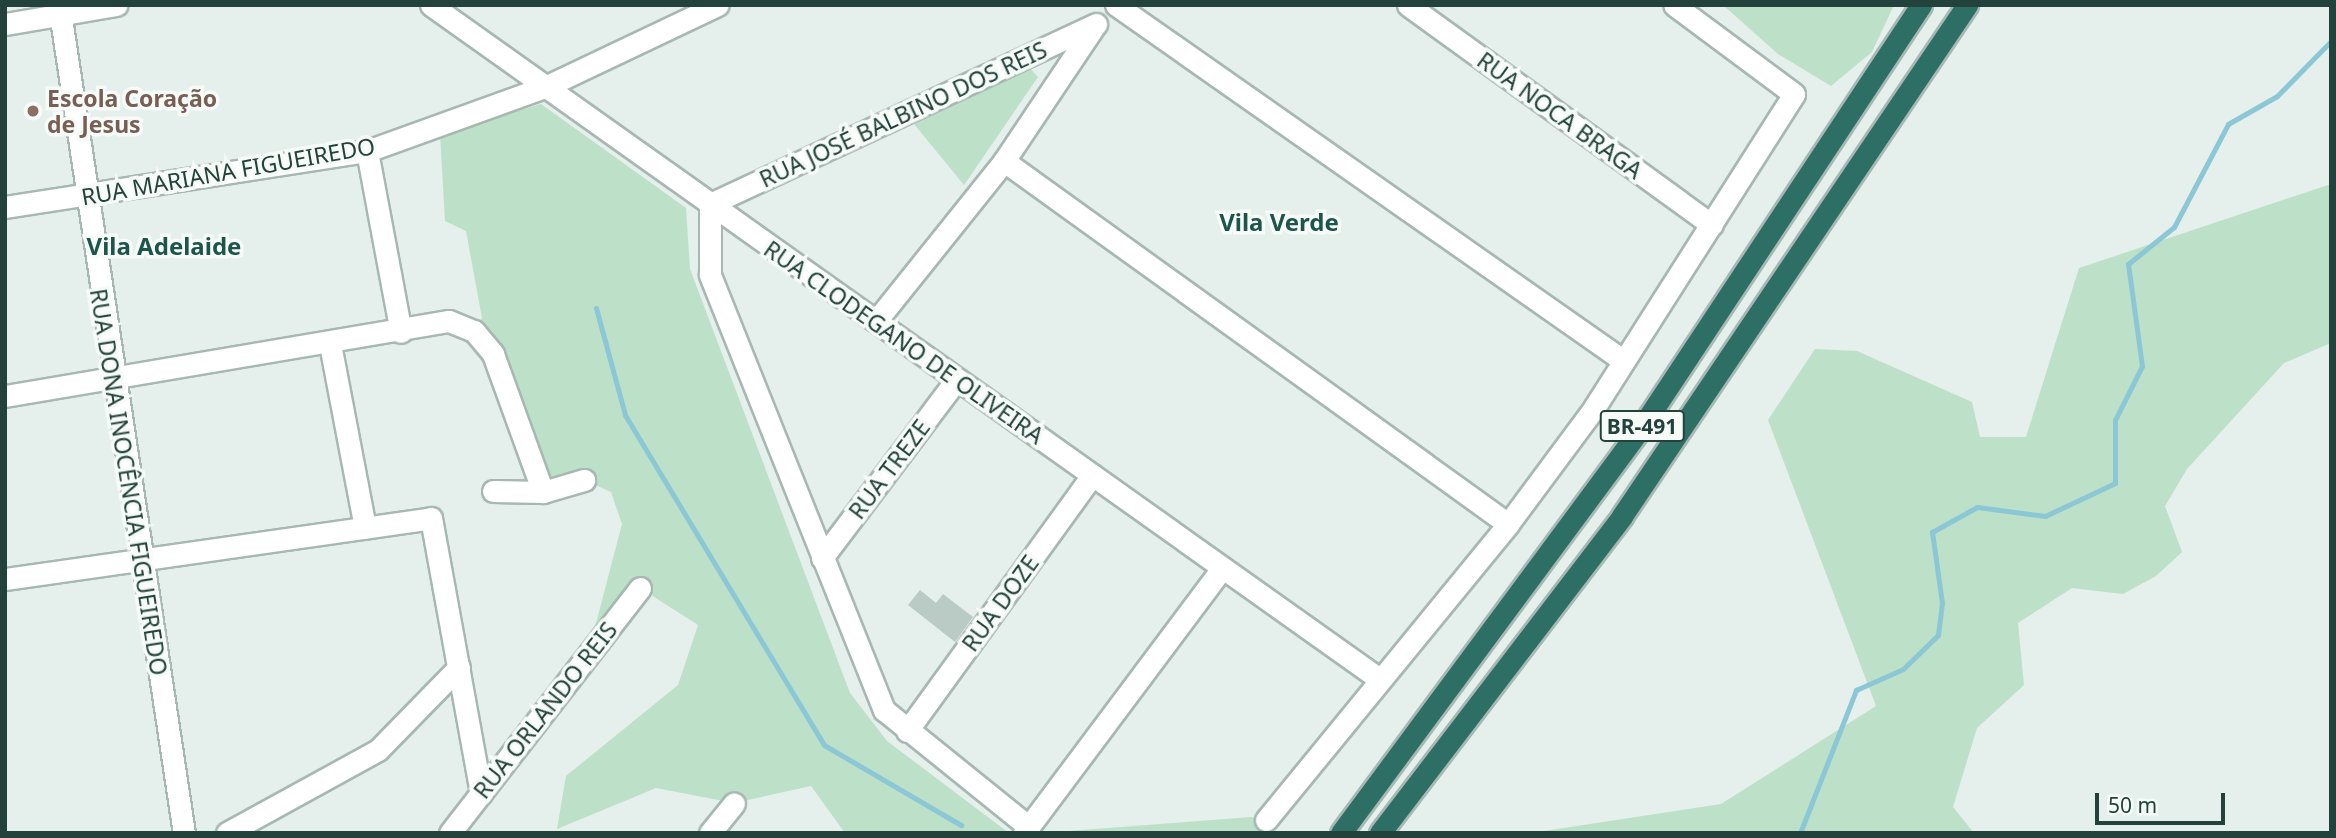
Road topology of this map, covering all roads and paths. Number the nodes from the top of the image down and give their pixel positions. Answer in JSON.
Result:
{"nodes":[{"id":1,"x":117,"y":5,"type":"edge"},
{"id":2,"x":430,"y":5,"type":"edge"},
{"id":3,"x":718,"y":5,"type":"edge"},
{"id":4,"x":1108,"y":5,"type":"edge"},
{"id":5,"x":1116,"y":5,"type":"edge"},
{"id":6,"x":1408,"y":5,"type":"edge"},
{"id":7,"x":1674,"y":5,"type":"edge"},
{"id":8,"x":1921,"y":5,"type":"edge"},
{"id":9,"x":1967,"y":5,"type":"edge"},
{"id":10,"x":60,"y":10,"type":"edge"},
{"id":11,"x":5,"y":24,"type":"edge"},
{"id":12,"x":1096,"y":24,"type":"junction"},
{"id":13,"x":545,"y":87,"type":"junction"},
{"id":14,"x":367,"y":151,"type":"junction"},
{"id":15,"x":1004,"y":161,"type":"junction"},
{"id":16,"x":86,"y":197,"type":"junction"},
{"id":17,"x":710,"y":204,"type":"junction"},
{"id":18,"x":5,"y":207,"type":"edge"},
{"id":19,"x":1712,"y":225,"type":"junction"},
{"id":20,"x":876,"y":321,"type":"junction"},
{"id":21,"x":401,"y":332,"type":"junction"},
{"id":22,"x":330,"y":344,"type":"junction"},
{"id":23,"x":1621,"y":359,"type":"junction"},
{"id":24,"x":957,"y":379,"type":"junction"},
{"id":25,"x":112,"y":381,"type":"junction"},
{"id":26,"x":5,"y":396,"type":"edge"},
{"id":27,"x":1092,"y":475,"type":"junction"},
{"id":28,"x":584,"y":480,"type":"dead end"},
{"id":29,"x":493,"y":491,"type":"dead end"},
{"id":30,"x":543,"y":492,"type":"junction"},
{"id":31,"x":1508,"y":524,"type":"junction"},
{"id":32,"x":365,"y":528,"type":"junction"},
{"id":33,"x":822,"y":558,"type":"junction"},
{"id":34,"x":141,"y":562,"type":"junction"},
{"id":35,"x":1222,"y":568,"type":"junction"},
{"id":36,"x":5,"y":579,"type":"edge"},
{"id":37,"x":640,"y":588,"type":"dead end"},
{"id":38,"x":459,"y":667,"type":"junction"},
{"id":39,"x":1378,"y":678,"type":"junction"},
{"id":40,"x":907,"y":731,"type":"junction"},
{"id":41,"x":481,"y":793,"type":"junction"},
{"id":42,"x":734,"y":803,"type":"dead end"},
{"id":43,"x":1265,"y":820,"type":"dead end"},
{"id":44,"x":460,"y":829,"type":"edge"},
{"id":45,"x":1026,"y":830,"type":"edge"},
{"id":46,"x":184,"y":833,"type":"edge"},
{"id":47,"x":227,"y":833,"type":"edge"},
{"id":48,"x":710,"y":833,"type":"edge"},
{"id":49,"x":1341,"y":833,"type":"edge"},
{"id":50,"x":1380,"y":833,"type":"edge"}],
"edges":[{"from":1,"to":10,"type":"street"},
{"from":2,"to":13,"type":"street","name":"RUA CLODEGANO DE OLIVEIRA"},
{"from":3,"to":13,"type":"street","name":"RUA MARIANA FIGUEIREDO"},
{"from":4,"to":12,"type":"street"},
{"from":5,"to":23,"type":"street"},
{"from":6,"to":19,"type":"street","name":"RUA NOCA BRAGA"},
{"from":7,"to":19,"type":"street"},
{"from":8,"to":49,"type":"highway","number":"BR-491"},
{"from":9,"to":50,"type":"highway","number":"BR-491"},
{"from":10,"to":11,"type":"street"},
{"from":10,"to":16,"type":"street","name":"RUA DONA INOCÊNCIA FIGUEIREDO"},
{"from":12,"to":15,"type":"street"},
{"from":12,"to":17,"type":"street","name":"RUA JOSÉ BALBINO DOS REIS"},
{"from":13,"to":14,"type":"street","name":"RUA MARIANA FIGUEIREDO"},
{"from":13,"to":17,"type":"street","name":"RUA CLODEGANO DE OLIVEIRA"},
{"from":14,"to":16,"type":"street","name":"RUA MARIANA FIGUEIREDO"},
{"from":14,"to":21,"type":"street"},
{"from":15,"to":20,"type":"street"},
{"from":15,"to":31,"type":"street"},
{"from":16,"to":18,"type":"street","name":"RUA MARIANA FIGUEIREDO"},
{"from":16,"to":25,"type":"street","name":"RUA DONA INOCÊNCIA FIGUEIREDO"},
{"from":17,"to":20,"type":"street","name":"RUA CLODEGANO DE OLIVEIRA"},
{"from":17,"to":33,"type":"street"},
{"from":19,"to":23,"type":"street"},
{"from":20,"to":24,"type":"street","name":"RUA CLODEGANO DE OLIVEIRA"},
{"from":21,"to":22,"type":"street"},
{"from":21,"to":30,"type":"street"},
{"from":22,"to":25,"type":"street"},
{"from":22,"to":32,"type":"street"},
{"from":23,"to":31,"type":"street"},
{"from":24,"to":27,"type":"street","name":"RUA CLODEGANO DE OLIVEIRA"},
{"from":24,"to":33,"type":"street","name":"RUA TREZE"},
{"from":25,"to":26,"type":"street"},
{"from":25,"to":34,"type":"street","name":"RUA DONA INOCÊNCIA FIGUEIREDO"},
{"from":27,"to":35,"type":"street","name":"RUA CLODEGANO DE OLIVEIRA"},
{"from":27,"to":40,"type":"street","name":"RUA DOZE"},
{"from":28,"to":30,"type":"street"},
{"from":29,"to":30,"type":"street"},
{"from":31,"to":39,"type":"street"},
{"from":32,"to":34,"type":"street"},
{"from":32,"to":38,"type":"street"},
{"from":33,"to":40,"type":"street"},
{"from":34,"to":36,"type":"street"},
{"from":34,"to":46,"type":"street","name":"RUA DONA INOCÊNCIA FIGUEIREDO"},
{"from":35,"to":39,"type":"street","name":"RUA CLODEGANO DE OLIVEIRA"},
{"from":35,"to":45,"type":"street"},
{"from":37,"to":41,"type":"street","name":"RUA ORLANDO REIS"},
{"from":38,"to":41,"type":"street"},
{"from":38,"to":47,"type":"street"},
{"from":39,"to":43,"type":"street"},
{"from":40,"to":45,"type":"street"},
{"from":41,"to":44,"type":"street","name":"RUA ORLANDO REIS"},
{"from":42,"to":48,"type":"street"}]}
